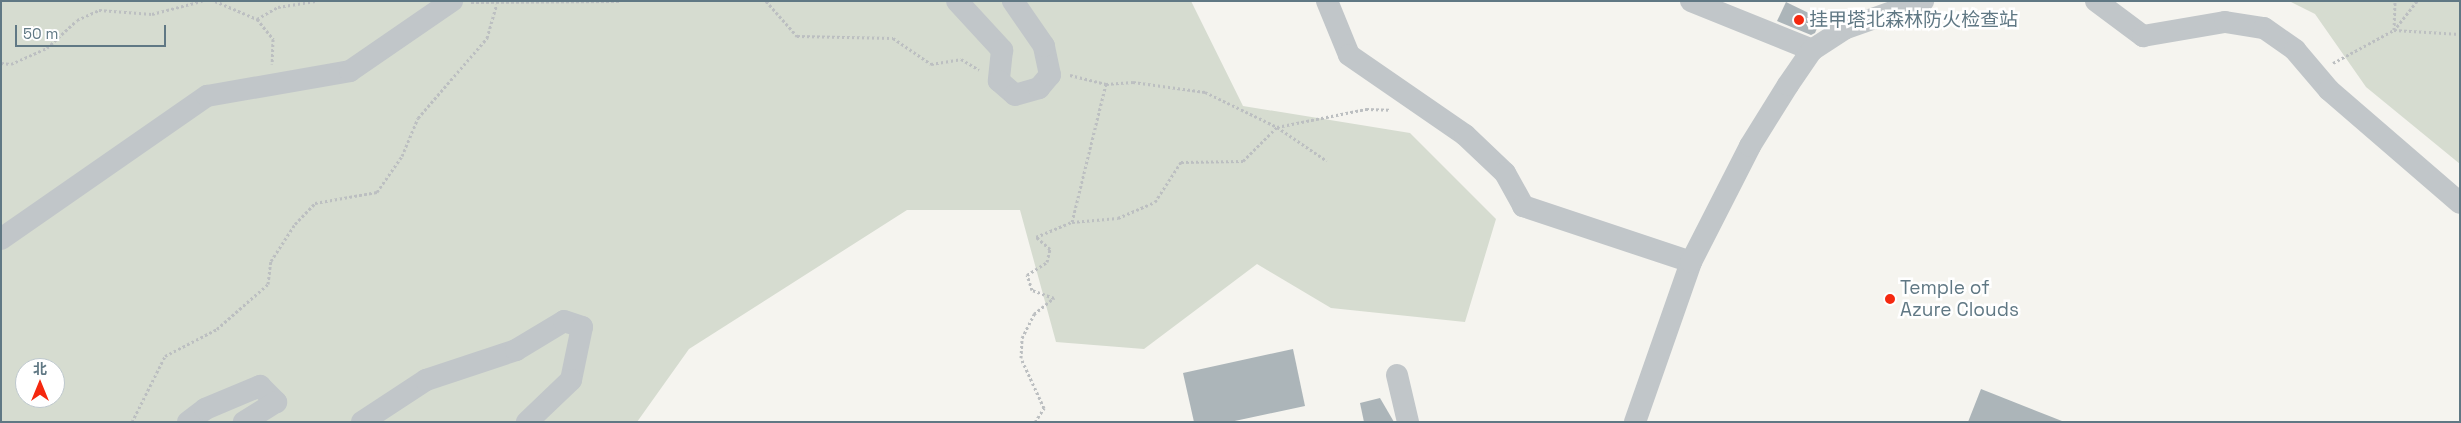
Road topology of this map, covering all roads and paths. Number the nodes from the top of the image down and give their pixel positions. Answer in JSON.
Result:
{"nodes":[{"id":1,"x":202,"y":1,"type":"edge"},
{"id":2,"x":215,"y":1,"type":"edge"},
{"id":3,"x":316,"y":1,"type":"edge"},
{"id":4,"x":620,"y":1,"type":"edge"},
{"id":5,"x":766,"y":1,"type":"edge"},
{"id":6,"x":957,"y":1,"type":"edge"},
{"id":7,"x":1013,"y":1,"type":"edge"},
{"id":8,"x":1327,"y":1,"type":"edge"},
{"id":9,"x":1690,"y":1,"type":"edge"},
{"id":10,"x":1923,"y":1,"type":"edge"},
{"id":11,"x":2096,"y":1,"type":"edge"},
{"id":12,"x":2395,"y":1,"type":"edge"},
{"id":13,"x":2417,"y":1,"type":"edge"},
{"id":14,"x":451,"y":2,"type":"edge"},
{"id":15,"x":497,"y":4,"type":"junction"},
{"id":16,"x":257,"y":19,"type":"junction"},
{"id":17,"x":2394,"y":30,"type":"junction"},
{"id":18,"x":2460,"y":34,"type":"edge"},
{"id":19,"x":1812,"y":50,"type":"junction"},
{"id":20,"x":1,"y":63,"type":"edge"},
{"id":21,"x":1050,"y":75,"type":"junction"},
{"id":22,"x":2321,"y":76,"type":"junction"},
{"id":23,"x":999,"y":81,"type":"junction"},
{"id":24,"x":1106,"y":84,"type":"junction"},
{"id":25,"x":260,"y":87,"type":"junction"},
{"id":26,"x":1426,"y":110,"type":"junction"},
{"id":27,"x":1277,"y":127,"type":"junction"},
{"id":28,"x":1327,"y":161,"type":"dead end"},
{"id":29,"x":2460,"y":203,"type":"edge"},
{"id":30,"x":1072,"y":222,"type":"junction"},
{"id":31,"x":1,"y":239,"type":"edge"},
{"id":32,"x":1691,"y":262,"type":"junction"},
{"id":33,"x":1397,"y":375,"type":"dead end"},
{"id":34,"x":132,"y":422,"type":"edge"},
{"id":35,"x":188,"y":422,"type":"edge"},
{"id":36,"x":244,"y":422,"type":"edge"},
{"id":37,"x":362,"y":422,"type":"edge"},
{"id":38,"x":527,"y":422,"type":"edge"},
{"id":39,"x":1035,"y":422,"type":"edge"},
{"id":40,"x":1408,"y":422,"type":"edge"},
{"id":41,"x":1635,"y":422,"type":"edge"}],
"edges":[{"from":1,"to":20,"type":"path"},
{"from":2,"to":16,"type":"path"},
{"from":3,"to":16,"type":"path"},
{"from":4,"to":15,"type":"path"},
{"from":5,"to":23,"type":"path"},
{"from":6,"to":23,"type":"street"},
{"from":7,"to":21,"type":"street"},
{"from":8,"to":26,"type":"street"},
{"from":9,"to":19,"type":"street"},
{"from":10,"to":19,"type":"street"},
{"from":11,"to":22,"type":"street"},
{"from":12,"to":17,"type":"path"},
{"from":13,"to":17,"type":"path"},
{"from":14,"to":15,"type":"path"},
{"from":14,"to":25,"type":"street"},
{"from":15,"to":34,"type":"path"},
{"from":16,"to":25,"type":"path"},
{"from":17,"to":18,"type":"path"},
{"from":17,"to":22,"type":"path"},
{"from":19,"to":32,"type":"street"},
{"from":21,"to":23,"type":"street"},
{"from":21,"to":24,"type":"path"},
{"from":22,"to":29,"type":"street"},
{"from":24,"to":27,"type":"path"},
{"from":24,"to":30,"type":"path"},
{"from":25,"to":31,"type":"street"},
{"from":26,"to":27,"type":"path"},
{"from":26,"to":32,"type":"street"},
{"from":27,"to":28,"type":"path"},
{"from":27,"to":30,"type":"path"},
{"from":30,"to":39,"type":"path"},
{"from":32,"to":41,"type":"street"},
{"from":33,"to":40,"type":"street"},
{"from":35,"to":36,"type":"street"},
{"from":37,"to":38,"type":"street"}]}
